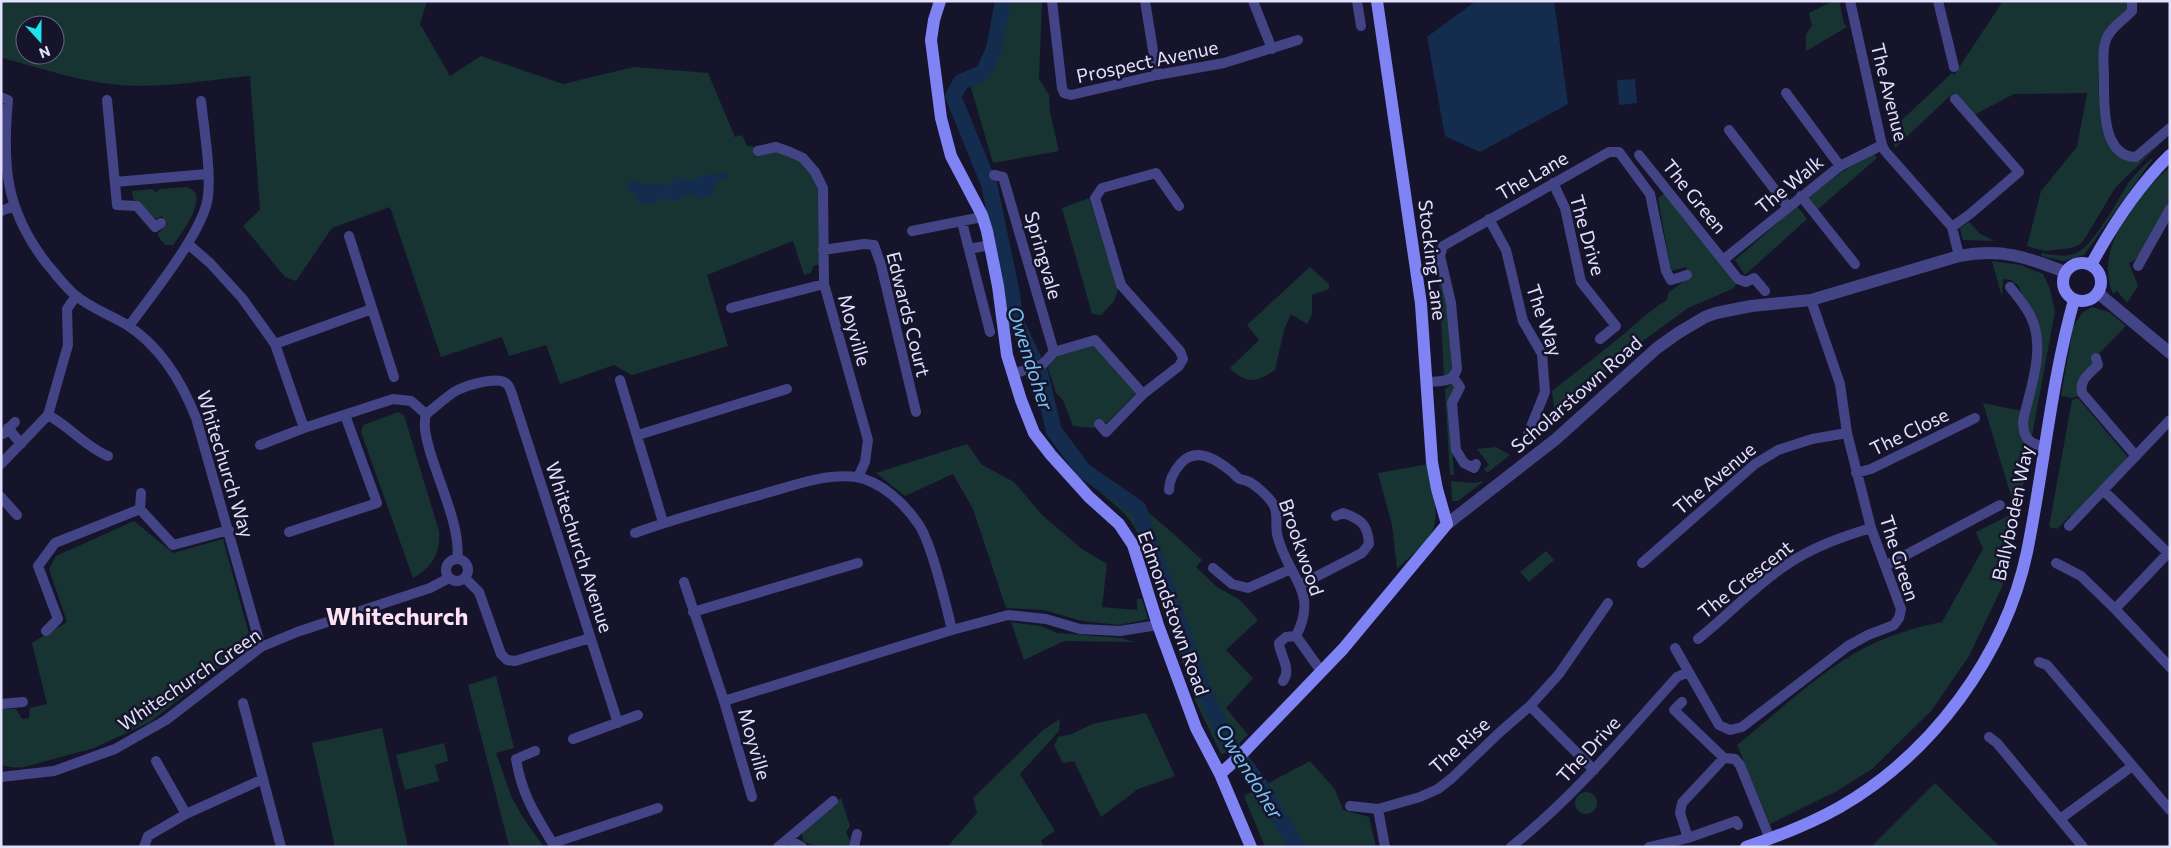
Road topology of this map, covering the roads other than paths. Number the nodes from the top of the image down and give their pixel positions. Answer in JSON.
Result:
{"nodes":[{"id":1,"x":940,"y":1,"type":"edge"},
{"id":2,"x":1052,"y":1,"type":"edge"},
{"id":3,"x":1145,"y":1,"type":"edge"},
{"id":4,"x":1253,"y":1,"type":"edge"},
{"id":5,"x":1357,"y":1,"type":"edge"},
{"id":6,"x":1377,"y":1,"type":"edge"},
{"id":7,"x":1850,"y":1,"type":"edge"},
{"id":8,"x":1938,"y":1,"type":"edge"},
{"id":9,"x":2132,"y":1,"type":"edge"},
{"id":10,"x":1361,"y":26,"type":"dead end"},
{"id":11,"x":1298,"y":40,"type":"dead end"},
{"id":12,"x":1272,"y":49,"type":"junction"},
{"id":13,"x":1954,"y":67,"type":"dead end"},
{"id":14,"x":1157,"y":75,"type":"junction"},
{"id":15,"x":1786,"y":93,"type":"dead end"},
{"id":16,"x":1,"y":97,"type":"edge"},
{"id":17,"x":1955,"y":99,"type":"dead end"},
{"id":18,"x":107,"y":100,"type":"dead end"},
{"id":19,"x":201,"y":101,"type":"dead end"},
{"id":20,"x":2170,"y":128,"type":"edge"},
{"id":21,"x":1729,"y":130,"type":"dead end"},
{"id":22,"x":1882,"y":146,"type":"junction"},
{"id":23,"x":758,"y":151,"type":"dead end"},
{"id":24,"x":1639,"y":155,"type":"dead end"},
{"id":25,"x":2170,"y":155,"type":"edge"},
{"id":26,"x":1840,"y":166,"type":"junction"},
{"id":27,"x":207,"y":174,"type":"junction"},
{"id":28,"x":994,"y":175,"type":"dead end"},
{"id":29,"x":1658,"y":178,"type":"junction"},
{"id":30,"x":115,"y":182,"type":"junction"},
{"id":31,"x":1553,"y":183,"type":"junction"},
{"id":32,"x":1646,"y":186,"type":"junction"},
{"id":33,"x":1801,"y":196,"type":"junction"},
{"id":34,"x":14,"y":206,"type":"junction"},
{"id":35,"x":1179,"y":206,"type":"dead end"},
{"id":36,"x":1788,"y":207,"type":"junction"},
{"id":37,"x":2170,"y":209,"type":"edge"},
{"id":38,"x":1,"y":211,"type":"edge"},
{"id":39,"x":982,"y":216,"type":"junction"},
{"id":40,"x":1489,"y":220,"type":"junction"},
{"id":41,"x":161,"y":223,"type":"dead end"},
{"id":42,"x":964,"y":226,"type":"dead end"},
{"id":43,"x":1952,"y":228,"type":"junction"},
{"id":44,"x":912,"y":231,"type":"dead end"},
{"id":45,"x":349,"y":236,"type":"dead end"},
{"id":46,"x":188,"y":244,"type":"junction"},
{"id":47,"x":990,"y":245,"type":"junction"},
{"id":48,"x":969,"y":249,"type":"junction"},
{"id":49,"x":823,"y":250,"type":"junction"},
{"id":50,"x":1959,"y":256,"type":"junction"},
{"id":51,"x":1723,"y":260,"type":"junction"},
{"id":52,"x":1855,"y":264,"type":"dead end"},
{"id":53,"x":2091,"y":265,"type":"junction"},
{"id":54,"x":2138,"y":266,"type":"dead end"},
{"id":55,"x":2065,"y":272,"type":"junction"},
{"id":56,"x":1687,"y":275,"type":"dead end"},
{"id":57,"x":824,"y":284,"type":"junction"},
{"id":58,"x":2010,"y":287,"type":"dead end"},
{"id":59,"x":1765,"y":291,"type":"dead end"},
{"id":60,"x":2098,"y":293,"type":"junction"},
{"id":61,"x":76,"y":296,"type":"junction"},
{"id":62,"x":1811,"y":300,"type":"junction"},
{"id":63,"x":2074,"y":300,"type":"junction"},
{"id":64,"x":731,"y":308,"type":"dead end"},
{"id":65,"x":372,"y":309,"type":"junction"},
{"id":66,"x":129,"y":326,"type":"junction"},
{"id":67,"x":990,"y":332,"type":"dead end"},
{"id":68,"x":1600,"y":339,"type":"dead end"},
{"id":69,"x":275,"y":344,"type":"junction"},
{"id":70,"x":1054,"y":352,"type":"junction"},
{"id":71,"x":2170,"y":353,"type":"edge"},
{"id":72,"x":2096,"y":358,"type":"dead end"},
{"id":73,"x":1013,"y":374,"type":"junction"},
{"id":74,"x":394,"y":377,"type":"dead end"},
{"id":75,"x":1454,"y":378,"type":"junction"},
{"id":76,"x":620,"y":380,"type":"dead end"},
{"id":77,"x":1427,"y":382,"type":"junction"},
{"id":78,"x":787,"y":389,"type":"dead end"},
{"id":79,"x":1143,"y":394,"type":"junction"},
{"id":80,"x":916,"y":412,"type":"dead end"},
{"id":81,"x":426,"y":414,"type":"junction"},
{"id":82,"x":48,"y":415,"type":"junction"},
{"id":83,"x":345,"y":415,"type":"junction"},
{"id":84,"x":1975,"y":418,"type":"dead end"},
{"id":85,"x":2170,"y":420,"type":"edge"},
{"id":86,"x":1099,"y":424,"type":"dead end"},
{"id":87,"x":8,"y":428,"type":"dead end"},
{"id":88,"x":304,"y":428,"type":"junction"},
{"id":89,"x":1847,"y":433,"type":"junction"},
{"id":90,"x":1528,"y":434,"type":"dead end"},
{"id":91,"x":638,"y":435,"type":"junction"},
{"id":92,"x":21,"y":444,"type":"junction"},
{"id":93,"x":260,"y":445,"type":"dead end"},
{"id":94,"x":2045,"y":447,"type":"junction"},
{"id":95,"x":108,"y":456,"type":"dead end"},
{"id":96,"x":2136,"y":456,"type":"junction"},
{"id":97,"x":1,"y":464,"type":"edge"},
{"id":98,"x":1476,"y":464,"type":"dead end"},
{"id":99,"x":1856,"y":473,"type":"junction"},
{"id":100,"x":858,"y":477,"type":"junction"},
{"id":101,"x":1169,"y":490,"type":"dead end"},
{"id":102,"x":2103,"y":490,"type":"junction"},
{"id":103,"x":141,"y":493,"type":"dead end"},
{"id":104,"x":1,"y":496,"type":"edge"},
{"id":105,"x":2000,"y":505,"type":"dead end"},
{"id":106,"x":140,"y":509,"type":"junction"},
{"id":107,"x":17,"y":515,"type":"dead end"},
{"id":108,"x":1336,"y":516,"type":"dead end"},
{"id":109,"x":664,"y":522,"type":"junction"},
{"id":110,"x":1447,"y":524,"type":"junction"},
{"id":111,"x":2069,"y":526,"type":"dead end"},
{"id":112,"x":1871,"y":528,"type":"junction"},
{"id":113,"x":228,"y":530,"type":"junction"},
{"id":114,"x":289,"y":532,"type":"dead end"},
{"id":115,"x":635,"y":533,"type":"dead end"},
{"id":116,"x":2169,"y":552,"type":"edge"},
{"id":117,"x":457,"y":560,"type":"junction"},
{"id":118,"x":858,"y":563,"type":"dead end"},
{"id":119,"x":1642,"y":563,"type":"dead end"},
{"id":120,"x":2056,"y":563,"type":"dead end"},
{"id":121,"x":1885,"y":566,"type":"junction"},
{"id":122,"x":1213,"y":568,"type":"dead end"},
{"id":123,"x":1290,"y":569,"type":"junction"},
{"id":124,"x":449,"y":578,"type":"junction"},
{"id":125,"x":465,"y":578,"type":"junction"},
{"id":126,"x":684,"y":582,"type":"dead end"},
{"id":127,"x":1300,"y":585,"type":"junction"},
{"id":128,"x":1608,"y":603,"type":"dead end"},
{"id":129,"x":2115,"y":609,"type":"junction"},
{"id":130,"x":694,"y":612,"type":"junction"},
{"id":131,"x":1158,"y":625,"type":"junction"},
{"id":132,"x":952,"y":630,"type":"junction"},
{"id":133,"x":46,"y":631,"type":"dead end"},
{"id":134,"x":1296,"y":636,"type":"junction"},
{"id":135,"x":590,"y":638,"type":"junction"},
{"id":136,"x":1698,"y":639,"type":"dead end"},
{"id":137,"x":261,"y":647,"type":"junction"},
{"id":138,"x":1674,"y":648,"type":"dead end"},
{"id":139,"x":2039,"y":662,"type":"dead end"},
{"id":140,"x":2170,"y":667,"type":"edge"},
{"id":141,"x":1321,"y":671,"type":"junction"},
{"id":142,"x":1688,"y":672,"type":"junction"},
{"id":143,"x":1284,"y":681,"type":"dead end"},
{"id":144,"x":724,"y":701,"type":"junction"},
{"id":145,"x":22,"y":702,"type":"dead end"},
{"id":146,"x":1682,"y":702,"type":"dead end"},
{"id":147,"x":244,"y":703,"type":"dead end"},
{"id":148,"x":1,"y":704,"type":"edge"},
{"id":149,"x":1530,"y":706,"type":"junction"},
{"id":150,"x":638,"y":715,"type":"dead end"},
{"id":151,"x":618,"y":722,"type":"junction"},
{"id":152,"x":1989,"y":737,"type":"dead end"},
{"id":153,"x":574,"y":739,"type":"dead end"},
{"id":154,"x":535,"y":751,"type":"dead end"},
{"id":155,"x":1724,"y":758,"type":"junction"},
{"id":156,"x":156,"y":761,"type":"dead end"},
{"id":157,"x":2131,"y":767,"type":"junction"},
{"id":158,"x":1594,"y":770,"type":"junction"},
{"id":159,"x":1220,"y":774,"type":"junction"},
{"id":160,"x":1,"y":777,"type":"edge"},
{"id":161,"x":263,"y":779,"type":"junction"},
{"id":162,"x":752,"y":797,"type":"dead end"},
{"id":163,"x":833,"y":801,"type":"dead end"},
{"id":164,"x":1350,"y":806,"type":"dead end"},
{"id":165,"x":658,"y":808,"type":"dead end"},
{"id":166,"x":1378,"y":808,"type":"junction"},
{"id":167,"x":2170,"y":810,"type":"edge"},
{"id":168,"x":186,"y":814,"type":"junction"},
{"id":169,"x":2060,"y":820,"type":"junction"},
{"id":170,"x":1738,"y":825,"type":"dead end"},
{"id":171,"x":857,"y":834,"type":"dead end"},
{"id":172,"x":788,"y":838,"type":"junction"},
{"id":173,"x":1688,"y":838,"type":"junction"},
{"id":174,"x":1770,"y":839,"type":"junction"},
{"id":175,"x":554,"y":845,"type":"edge"},
{"id":176,"x":144,"y":847,"type":"edge"},
{"id":177,"x":281,"y":847,"type":"edge"},
{"id":178,"x":778,"y":847,"type":"edge"},
{"id":179,"x":802,"y":847,"type":"edge"},
{"id":180,"x":854,"y":847,"type":"edge"},
{"id":181,"x":1250,"y":847,"type":"edge"},
{"id":182,"x":1385,"y":847,"type":"edge"},
{"id":183,"x":1511,"y":847,"type":"edge"},
{"id":184,"x":1650,"y":847,"type":"edge"},
{"id":185,"x":1746,"y":847,"type":"edge"},
{"id":186,"x":2084,"y":847,"type":"edge"}],
"edges":[{"from":1,"to":39,"type":"main road","name":"Edmondstown Road"},
{"from":2,"to":14,"type":"street","name":"Prospect Avenue"},
{"from":3,"to":14,"type":"street"},
{"from":4,"to":12,"type":"street"},
{"from":5,"to":10,"type":"street"},
{"from":6,"to":77,"type":"main road","name":"Stocking Lane"},
{"from":7,"to":22,"type":"street","name":"The Avenue"},
{"from":8,"to":13,"type":"street"},
{"from":9,"to":20,"type":"street"},
{"from":11,"to":12,"type":"street","name":"Prospect Avenue"},
{"from":12,"to":14,"type":"street","name":"Prospect Avenue"},
{"from":15,"to":26,"type":"street"},
{"from":16,"to":34,"type":"street","name":"Whitechurch Way"},
{"from":17,"to":43,"type":"street"},
{"from":18,"to":30,"type":"street"},
{"from":19,"to":27,"type":"street"},
{"from":21,"to":36,"type":"street"},
{"from":22,"to":26,"type":"street","name":"The Walk"},
{"from":22,"to":43,"type":"street","name":"The Avenue"},
{"from":23,"to":49,"type":"street"},
{"from":24,"to":29,"type":"street","name":"The Green"},
{"from":25,"to":53,"type":"main road"},
{"from":26,"to":33,"type":"street","name":"The Walk"},
{"from":27,"to":30,"type":"street"},
{"from":27,"to":46,"type":"street"},
{"from":28,"to":70,"type":"street","name":"Springvale"},
{"from":29,"to":32,"type":"street"},
{"from":29,"to":51,"type":"street","name":"The Green"},
{"from":30,"to":41,"type":"street"},
{"from":31,"to":32,"type":"street","name":"The Lane"},
{"from":31,"to":40,"type":"street","name":"The Lane"},
{"from":31,"to":68,"type":"street","name":"The Drive"},
{"from":32,"to":56,"type":"street","name":"The Lane"},
{"from":33,"to":36,"type":"street","name":"The Walk"},
{"from":33,"to":52,"type":"street"},
{"from":34,"to":38,"type":"street"},
{"from":34,"to":61,"type":"street","name":"Whitechurch Way"},
{"from":35,"to":79,"type":"street"},
{"from":36,"to":51,"type":"street","name":"The Walk"},
{"from":37,"to":54,"type":"street"},
{"from":39,"to":44,"type":"street"},
{"from":39,"to":47,"type":"main road","name":"Edmondstown Road"},
{"from":40,"to":75,"type":"street","name":"The Lane"},
{"from":40,"to":90,"type":"street","name":"The Way"},
{"from":42,"to":48,"type":"street"},
{"from":43,"to":50,"type":"street","name":"The Avenue"},
{"from":45,"to":65,"type":"street"},
{"from":46,"to":66,"type":"street"},
{"from":46,"to":69,"type":"street"},
{"from":47,"to":48,"type":"street"},
{"from":47,"to":73,"type":"main road","name":"Edmondstown Road"},
{"from":48,"to":67,"type":"street"},
{"from":49,"to":57,"type":"street"},
{"from":49,"to":80,"type":"street","name":"Edwards Court"},
{"from":50,"to":55,"type":"street","name":"Scholarstown Road"},
{"from":50,"to":62,"type":"street","name":"Scholarstown Road"},
{"from":51,"to":59,"type":"street","name":"The Green"},
{"from":53,"to":55,"type":"main road"},
{"from":53,"to":60,"type":"main road"},
{"from":55,"to":63,"type":"main road"},
{"from":57,"to":64,"type":"street","name":"Moyville"},
{"from":57,"to":100,"type":"street","name":"Moyville"},
{"from":58,"to":94,"type":"street"},
{"from":60,"to":63,"type":"main road"},
{"from":60,"to":71,"type":"street"},
{"from":61,"to":66,"type":"street","name":"Whitechurch Way"},
{"from":61,"to":82,"type":"street"},
{"from":62,"to":89,"type":"street","name":"The Green"},
{"from":62,"to":110,"type":"street","name":"Scholarstown Road"},
{"from":63,"to":94,"type":"main road","name":"Ballyboden Way"},
{"from":65,"to":69,"type":"street"},
{"from":65,"to":74,"type":"street"},
{"from":66,"to":113,"type":"street","name":"Whitechurch Way"},
{"from":69,"to":88,"type":"street"},
{"from":70,"to":73,"type":"street"},
{"from":70,"to":79,"type":"street"},
{"from":72,"to":96,"type":"street"},
{"from":73,"to":131,"type":"main road","name":"Edmondstown Road"},
{"from":75,"to":77,"type":"street"},
{"from":75,"to":98,"type":"street","name":"The Lane"},
{"from":76,"to":91,"type":"street"},
{"from":77,"to":110,"type":"main road","name":"Stocking Lane"},
{"from":78,"to":91,"type":"street"},
{"from":79,"to":86,"type":"street"},
{"from":81,"to":83,"type":"street"},
{"from":81,"to":117,"type":"street"},
{"from":81,"to":135,"type":"street","name":"Whitechurch Avenue"},
{"from":82,"to":92,"type":"street"},
{"from":82,"to":95,"type":"street"},
{"from":83,"to":88,"type":"street"},
{"from":83,"to":114,"type":"street"},
{"from":84,"to":99,"type":"street","name":"The Close"},
{"from":85,"to":96,"type":"street"},
{"from":87,"to":92,"type":"street"},
{"from":88,"to":93,"type":"street"},
{"from":89,"to":99,"type":"street","name":"The Green"},
{"from":89,"to":119,"type":"street","name":"The Avenue"},
{"from":91,"to":109,"type":"street"},
{"from":92,"to":97,"type":"street"},
{"from":94,"to":174,"type":"main road","name":"Ballyboden Way"},
{"from":96,"to":102,"type":"street"},
{"from":99,"to":112,"type":"street","name":"The Green"},
{"from":100,"to":109,"type":"street"},
{"from":100,"to":132,"type":"street"},
{"from":101,"to":123,"type":"street","name":"Brookwood"},
{"from":102,"to":111,"type":"street"},
{"from":102,"to":116,"type":"street"},
{"from":103,"to":106,"type":"street"},
{"from":104,"to":107,"type":"street"},
{"from":105,"to":121,"type":"street"},
{"from":106,"to":113,"type":"street"},
{"from":106,"to":133,"type":"street"},
{"from":108,"to":127,"type":"street"},
{"from":109,"to":115,"type":"street"},
{"from":110,"to":141,"type":"main road","name":"Scholarstown Road"},
{"from":112,"to":121,"type":"street","name":"The Green"},
{"from":112,"to":136,"type":"street","name":"The Crescent"},
{"from":113,"to":137,"type":"street","name":"Whitechurch Way"},
{"from":116,"to":129,"type":"street"},
{"from":117,"to":124,"type":"street"},
{"from":117,"to":125,"type":"street"},
{"from":118,"to":130,"type":"street"},
{"from":120,"to":129,"type":"street"},
{"from":121,"to":142,"type":"street","name":"The Green"},
{"from":122,"to":123,"type":"street"},
{"from":123,"to":127,"type":"street","name":"Brookwood"},
{"from":124,"to":125,"type":"street"},
{"from":124,"to":137,"type":"street","name":"Whitechurch Green"},
{"from":125,"to":135,"type":"street"},
{"from":126,"to":130,"type":"street","name":"Moyville"},
{"from":127,"to":134,"type":"street","name":"Brookwood"},
{"from":128,"to":149,"type":"street","name":"The Rise"},
{"from":129,"to":140,"type":"street"},
{"from":130,"to":144,"type":"street","name":"Moyville"},
{"from":131,"to":132,"type":"street","name":"Moyville"},
{"from":131,"to":159,"type":"main road","name":"Edmondstown Road"},
{"from":132,"to":144,"type":"street","name":"Moyville"},
{"from":134,"to":141,"type":"street"},
{"from":134,"to":143,"type":"street"},
{"from":135,"to":151,"type":"street","name":"Whitechurch Avenue"},
{"from":137,"to":160,"type":"street","name":"Whitechurch Green"},
{"from":138,"to":142,"type":"street","name":"The Green"},
{"from":139,"to":157,"type":"street"},
{"from":141,"to":159,"type":"main road","name":"Scholarstown Road"},
{"from":142,"to":158,"type":"street","name":"The Drive"},
{"from":144,"to":162,"type":"street","name":"Moyville"},
{"from":145,"to":148,"type":"street"},
{"from":146,"to":155,"type":"street"},
{"from":147,"to":161,"type":"street"},
{"from":149,"to":158,"type":"street"},
{"from":149,"to":166,"type":"street","name":"The Rise"},
{"from":150,"to":151,"type":"street"},
{"from":151,"to":153,"type":"street"},
{"from":152,"to":169,"type":"street"},
{"from":154,"to":175,"type":"street"},
{"from":155,"to":173,"type":"street"},
{"from":155,"to":174,"type":"street"},
{"from":156,"to":168,"type":"street"},
{"from":157,"to":167,"type":"street"},
{"from":157,"to":169,"type":"street"},
{"from":158,"to":183,"type":"street","name":"The Drive"},
{"from":159,"to":181,"type":"main road","name":"Edmondstown Road"},
{"from":161,"to":168,"type":"street"},
{"from":161,"to":177,"type":"street"},
{"from":163,"to":172,"type":"street"},
{"from":164,"to":166,"type":"street","name":"The Rise"},
{"from":165,"to":175,"type":"street"},
{"from":166,"to":182,"type":"street"},
{"from":168,"to":176,"type":"street"},
{"from":169,"to":186,"type":"street"},
{"from":170,"to":173,"type":"street"},
{"from":171,"to":180,"type":"street"},
{"from":172,"to":178,"type":"street"},
{"from":172,"to":179,"type":"street"},
{"from":173,"to":184,"type":"street"},
{"from":174,"to":185,"type":"main road","name":"Ballyboden Way"}]}
